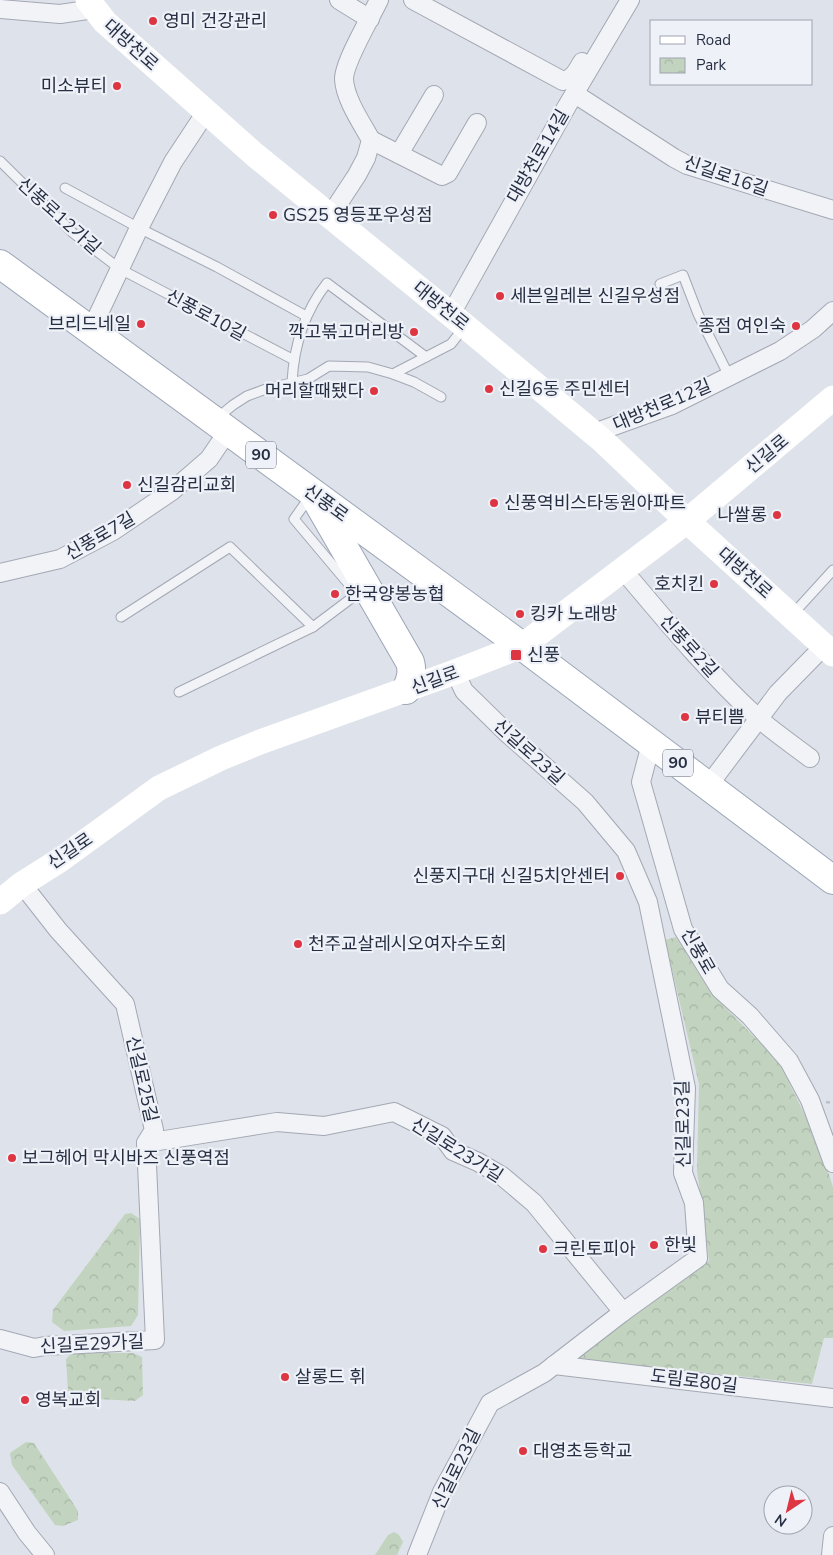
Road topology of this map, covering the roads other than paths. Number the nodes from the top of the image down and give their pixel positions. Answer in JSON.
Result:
{"nodes":[{"id":1,"x":339,"y":0,"type":"edge"},
{"id":2,"x":379,"y":0,"type":"edge"},
{"id":3,"x":413,"y":0,"type":"edge"},
{"id":4,"x":616,"y":0,"type":"edge"},
{"id":5,"x":630,"y":0,"type":"edge"},
{"id":6,"x":91,"y":4,"type":"edge"},
{"id":7,"x":0,"y":9,"type":"edge"},
{"id":8,"x":370,"y":19,"type":"junction"},
{"id":9,"x":575,"y":94,"type":"junction"},
{"id":10,"x":434,"y":95,"type":"dead end"},
{"id":11,"x":206,"y":112,"type":"junction"},
{"id":12,"x":477,"y":123,"type":"dead end"},
{"id":13,"x":371,"y":140,"type":"junction"},
{"id":14,"x":399,"y":154,"type":"junction"},
{"id":15,"x":0,"y":161,"type":"edge"},
{"id":16,"x":64,"y":188,"type":"dead end"},
{"id":17,"x":833,"y":210,"type":"edge"},
{"id":18,"x":330,"y":216,"type":"junction"},
{"id":19,"x":139,"y":228,"type":"junction"},
{"id":20,"x":0,"y":264,"type":"edge"},
{"id":21,"x":120,"y":269,"type":"junction"},
{"id":22,"x":660,"y":284,"type":"dead end"},
{"id":23,"x":833,"y":310,"type":"edge"},
{"id":24,"x":306,"y":316,"type":"junction"},
{"id":25,"x":458,"y":320,"type":"junction"},
{"id":26,"x":90,"y":330,"type":"junction"},
{"id":27,"x":426,"y":357,"type":"junction"},
{"id":28,"x":294,"y":360,"type":"junction"},
{"id":29,"x":414,"y":364,"type":"junction"},
{"id":30,"x":393,"y":374,"type":"junction"},
{"id":31,"x":728,"y":376,"type":"junction"},
{"id":32,"x":292,"y":382,"type":"junction"},
{"id":33,"x":414,"y":382,"type":"junction"},
{"id":34,"x":441,"y":397,"type":"dead end"},
{"id":35,"x":833,"y":398,"type":"edge"},
{"id":36,"x":221,"y":426,"type":"junction"},
{"id":37,"x":594,"y":433,"type":"junction"},
{"id":38,"x":312,"y":493,"type":"junction"},
{"id":39,"x":687,"y":521,"type":"junction"},
{"id":40,"x":623,"y":570,"type":"junction"},
{"id":41,"x":833,"y":570,"type":"edge"},
{"id":42,"x":0,"y":573,"type":"edge"},
{"id":43,"x":791,"y":615,"type":"junction"},
{"id":44,"x":121,"y":617,"type":"dead end"},
{"id":45,"x":313,"y":627,"type":"junction"},
{"id":46,"x":522,"y":646,"type":"junction"},
{"id":47,"x":831,"y":652,"type":"edge"},
{"id":48,"x":455,"y":672,"type":"junction"},
{"id":49,"x":406,"y":690,"type":"junction"},
{"id":50,"x":179,"y":692,"type":"dead end"},
{"id":51,"x":759,"y":719,"type":"junction"},
{"id":52,"x":651,"y":744,"type":"junction"},
{"id":53,"x":810,"y":758,"type":"dead end"},
{"id":54,"x":708,"y":786,"type":"junction"},
{"id":55,"x":833,"y":880,"type":"edge"},
{"id":56,"x":22,"y":884,"type":"junction"},
{"id":57,"x":0,"y":902,"type":"edge"},
{"id":58,"x":146,"y":1143,"type":"junction"},
{"id":59,"x":833,"y":1163,"type":"edge"},
{"id":60,"x":623,"y":1312,"type":"junction"},
{"id":61,"x":0,"y":1339,"type":"edge"},
{"id":62,"x":155,"y":1340,"type":"joint"},
{"id":63,"x":554,"y":1365,"type":"junction"},
{"id":64,"x":833,"y":1398,"type":"edge"},
{"id":65,"x":0,"y":1492,"type":"edge"},
{"id":66,"x":833,"y":1536,"type":"edge"},
{"id":67,"x":45,"y":1555,"type":"edge"},
{"id":68,"x":417,"y":1555,"type":"edge"},
{"id":69,"x":831,"y":1555,"type":"edge"}],
"edges":[{"from":1,"to":8,"type":"street"},
{"from":2,"to":8,"type":"street"},
{"from":3,"to":4,"type":"street"},
{"from":5,"to":9,"type":"street","name":"대방천로14길"},
{"from":6,"to":7,"type":"street"},
{"from":6,"to":11,"type":"main road","name":"대방천로"},
{"from":8,"to":13,"type":"street"},
{"from":9,"to":17,"type":"street","name":"신길로16길"},
{"from":9,"to":25,"type":"street","name":"대방천로14길"},
{"from":10,"to":14,"type":"street"},
{"from":11,"to":18,"type":"main road","name":"대방천로"},
{"from":11,"to":19,"type":"street"},
{"from":12,"to":14,"type":"street"},
{"from":13,"to":14,"type":"street"},
{"from":13,"to":18,"type":"street"},
{"from":15,"to":21,"type":"lane","name":"신풍로12가길"},
{"from":16,"to":19,"type":"lane"},
{"from":18,"to":25,"type":"main road","name":"대방천로"},
{"from":19,"to":21,"type":"street"},
{"from":19,"to":24,"type":"lane"},
{"from":20,"to":26,"type":"main road","name":"신풍로","number":"90"},
{"from":21,"to":26,"type":"street"},
{"from":21,"to":28,"type":"lane","name":"신풍로10길"},
{"from":22,"to":31,"type":"lane","name":"대방천로12길"},
{"from":23,"to":31,"type":"street","name":"대방천로12길"},
{"from":24,"to":27,"type":"lane"},
{"from":24,"to":28,"type":"lane"},
{"from":25,"to":27,"type":"lane"},
{"from":25,"to":37,"type":"main road","name":"대방천로"},
{"from":26,"to":36,"type":"main road","name":"신풍로","number":"90"},
{"from":27,"to":29,"type":"lane"},
{"from":28,"to":32,"type":"lane"},
{"from":29,"to":30,"type":"lane"},
{"from":29,"to":33,"type":"lane"},
{"from":30,"to":32,"type":"lane"},
{"from":30,"to":33,"type":"lane"},
{"from":31,"to":37,"type":"street","name":"대방천로12길"},
{"from":32,"to":36,"type":"lane"},
{"from":33,"to":34,"type":"lane"},
{"from":35,"to":39,"type":"main road","name":"신길로"},
{"from":36,"to":38,"type":"main road","name":"신풍로","number":"90"},
{"from":36,"to":42,"type":"street","name":"신풍로7길"},
{"from":37,"to":39,"type":"main road","name":"대방천로"},
{"from":38,"to":45,"type":"lane"},
{"from":38,"to":46,"type":"main road","name":"신풍로","number":"90"},
{"from":38,"to":49,"type":"main road"},
{"from":39,"to":40,"type":"main road","name":"신길로"},
{"from":39,"to":43,"type":"main road","name":"대방천로"},
{"from":40,"to":46,"type":"main road","name":"신길로"},
{"from":40,"to":51,"type":"street","name":"신풍로2길"},
{"from":41,"to":43,"type":"lane"},
{"from":43,"to":47,"type":"main road","name":"대방천로"},
{"from":44,"to":45,"type":"lane"},
{"from":45,"to":50,"type":"lane"},
{"from":46,"to":48,"type":"main road","name":"신길로"},
{"from":46,"to":52,"type":"main road","name":"신풍로","number":"90"},
{"from":47,"to":51,"type":"street"},
{"from":48,"to":49,"type":"main road","name":"신길로"},
{"from":48,"to":60,"type":"street","name":"신길로23길"},
{"from":49,"to":56,"type":"main road","name":"신길로"},
{"from":51,"to":53,"type":"street","name":"신풍로2길"},
{"from":51,"to":54,"type":"street"},
{"from":52,"to":54,"type":"main road","name":"신풍로","number":"90"},
{"from":52,"to":59,"type":"street","name":"신풍로"},
{"from":54,"to":55,"type":"main road","name":"신풍로","number":"90"},
{"from":56,"to":57,"type":"main road","name":"신길로"},
{"from":56,"to":58,"type":"street","name":"신길로25길"},
{"from":58,"to":60,"type":"street","name":"신길로23가길"},
{"from":58,"to":62,"type":"street","name":"신길로25길"},
{"from":60,"to":63,"type":"street","name":"신길로23길"},
{"from":61,"to":62,"type":"street","name":"신길로29가길"},
{"from":63,"to":64,"type":"street","name":"도림로80길"},
{"from":63,"to":68,"type":"street","name":"신길로23길"},
{"from":65,"to":67,"type":"street"},
{"from":66,"to":69,"type":"street"}]}
